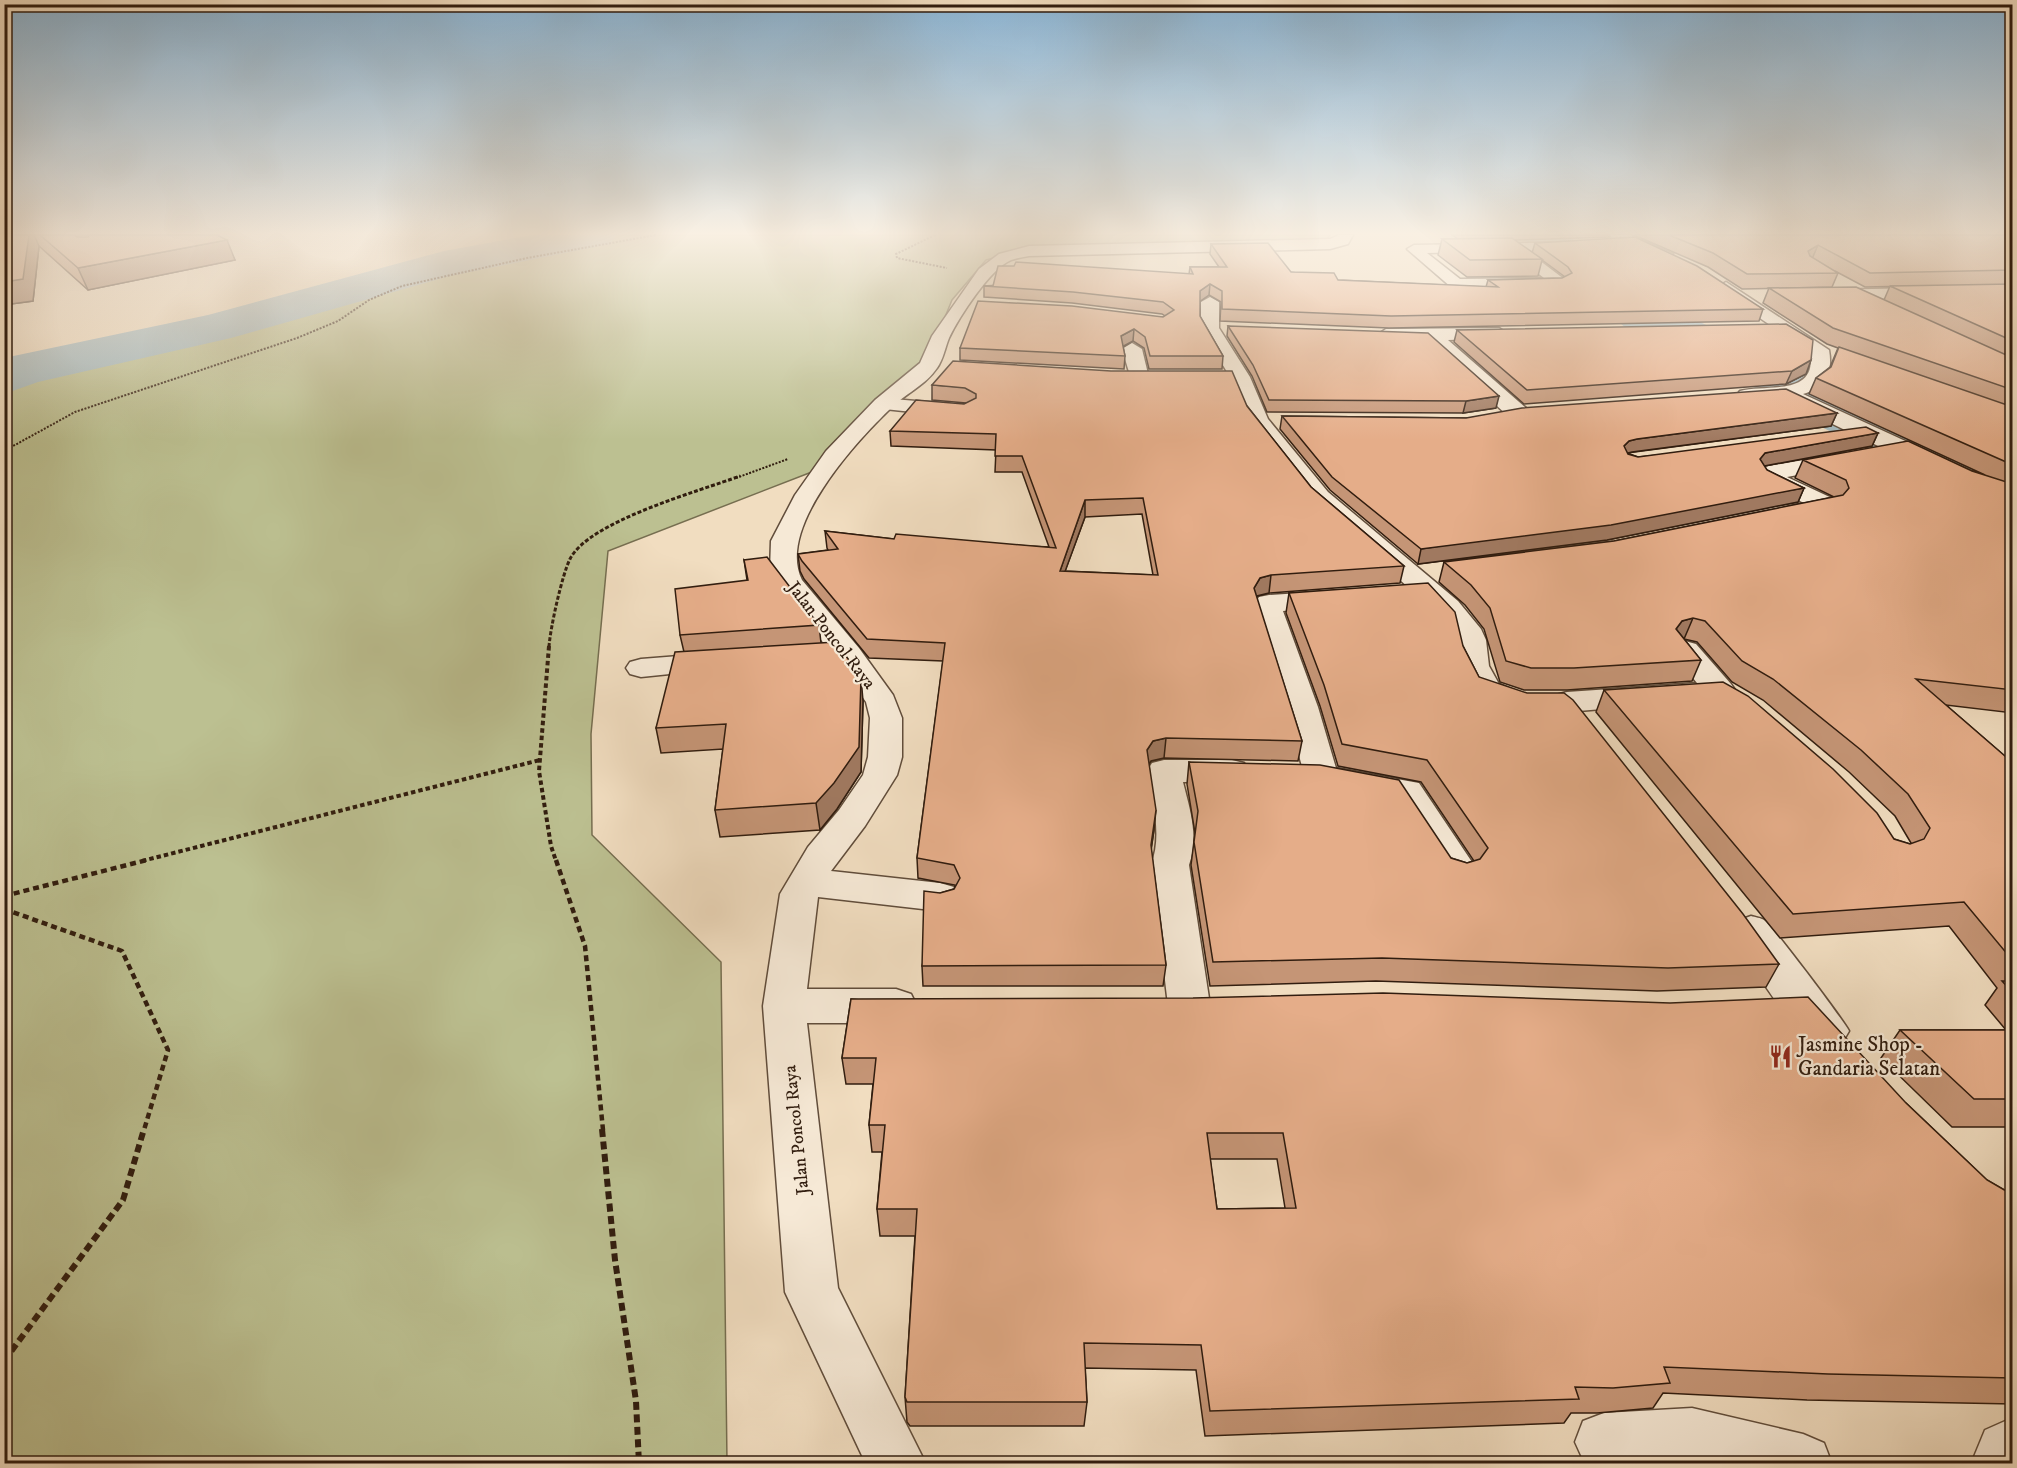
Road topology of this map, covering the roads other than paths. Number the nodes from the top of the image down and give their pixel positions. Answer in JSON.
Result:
{"nodes":[{"id":1,"x":973,"y":304,"type":"edge"},
{"id":2,"x":1210,"y":304,"type":"edge"},
{"id":3,"x":1750,"y":304,"type":"edge"},
{"id":4,"x":1874,"y":304,"type":"edge"},
{"id":5,"x":1890,"y":313,"type":"edge"},
{"id":6,"x":1785,"y":327,"type":"junction"},
{"id":7,"x":1210,"y":328,"type":"junction"},
{"id":8,"x":1750,"y":328,"type":"edge"},
{"id":9,"x":1232,"y":329,"type":"edge"},
{"id":10,"x":1514,"y":333,"type":"edge"},
{"id":11,"x":1367,"y":335,"type":"edge"},
{"id":12,"x":1431,"y":335,"type":"junction"},
{"id":13,"x":1132,"y":349,"type":"dead end"},
{"id":14,"x":1819,"y":350,"type":"junction"},
{"id":15,"x":1841,"y":358,"type":"edge"},
{"id":16,"x":1161,"y":378,"type":"edge"},
{"id":17,"x":1792,"y":391,"type":"junction"},
{"id":18,"x":1726,"y":396,"type":"edge"},
{"id":19,"x":882,"y":404,"type":"junction"},
{"id":20,"x":965,"y":411,"type":"edge"},
{"id":21,"x":1541,"y":411,"type":"edge"},
{"id":22,"x":1518,"y":413,"type":"junction"},
{"id":23,"x":1496,"y":417,"type":"edge"},
{"id":24,"x":1861,"y":431,"type":"junction"},
{"id":25,"x":1825,"y":435,"type":"edge"},
{"id":26,"x":1902,"y":450,"type":"junction"},
{"id":27,"x":2013,"y":498,"type":"edge"},
{"id":28,"x":1768,"y":518,"type":"edge"},
{"id":29,"x":1361,"y":598,"type":"edge"},
{"id":30,"x":1685,"y":651,"type":"edge"},
{"id":31,"x":848,"y":654,"type":"junction"},
{"id":32,"x":810,"y":656,"type":"edge"},
{"id":33,"x":740,"y":661,"type":"edge"},
{"id":34,"x":641,"y":668,"type":"dead end"},
{"id":35,"x":1720,"y":691,"type":"junction"},
{"id":36,"x":1567,"y":702,"type":"junction"},
{"id":37,"x":1750,"y":709,"type":"edge"},
{"id":38,"x":1590,"y":731,"type":"edge"},
{"id":39,"x":1292,"y":773,"type":"junction"},
{"id":40,"x":1460,"y":871,"type":"edge"},
{"id":41,"x":806,"y":882,"type":"junction"},
{"id":42,"x":940,"y":897,"type":"edge"},
{"id":43,"x":1728,"y":903,"type":"edge"},
{"id":44,"x":1803,"y":1003,"type":"junction"},
{"id":45,"x":1189,"y":1004,"type":"edge"},
{"id":46,"x":936,"y":1005,"type":"edge"},
{"id":47,"x":784,"y":1006,"type":"junction"},
{"id":48,"x":1757,"y":1007,"type":"edge"},
{"id":49,"x":1846,"y":1053,"type":"edge"},
{"id":50,"x":1604,"y":1442,"type":"dead end"},
{"id":51,"x":2013,"y":1448,"type":"edge"},
{"id":52,"x":897,"y":1464,"type":"edge"},
{"id":53,"x":1803,"y":1464,"type":"edge"},
{"id":54,"x":2000,"y":1464,"type":"edge"}],
"edges":[{"from":1,"to":19,"type":"street","name":"Jalan Poncol Raya"},
{"from":2,"to":7,"type":"street"},
{"from":3,"to":6,"type":"street"},
{"from":4,"to":5,"type":"street"},
{"from":6,"to":8,"type":"street"},
{"from":6,"to":14,"type":"street"},
{"from":7,"to":9,"type":"street"},
{"from":7,"to":36,"type":"street"},
{"from":10,"to":12,"type":"street"},
{"from":11,"to":12,"type":"street"},
{"from":12,"to":22,"type":"street"},
{"from":13,"to":16,"type":"street"},
{"from":14,"to":15,"type":"street"},
{"from":14,"to":17,"type":"street"},
{"from":17,"to":18,"type":"street"},
{"from":17,"to":24,"type":"street"},
{"from":19,"to":20,"type":"lane"},
{"from":19,"to":31,"type":"street","name":"Jalan Poncol Raya"},
{"from":21,"to":22,"type":"street"},
{"from":22,"to":23,"type":"street"},
{"from":24,"to":25,"type":"street"},
{"from":24,"to":26,"type":"street"},
{"from":26,"to":27,"type":"street"},
{"from":26,"to":28,"type":"street"},
{"from":29,"to":39,"type":"street"},
{"from":30,"to":35,"type":"street"},
{"from":31,"to":32,"type":"street"},
{"from":31,"to":41,"type":"street","name":"Jalan Poncol Raya"},
{"from":33,"to":34,"type":"street"},
{"from":35,"to":36,"type":"street"},
{"from":35,"to":37,"type":"street"},
{"from":36,"to":38,"type":"street"},
{"from":39,"to":40,"type":"street"},
{"from":39,"to":45,"type":"street"},
{"from":41,"to":42,"type":"street"},
{"from":41,"to":47,"type":"street","name":"Jalan Poncol Raya"},
{"from":43,"to":44,"type":"street"},
{"from":44,"to":48,"type":"street"},
{"from":44,"to":49,"type":"street"},
{"from":46,"to":47,"type":"street"},
{"from":47,"to":52,"type":"street","name":"Jalan Poncol Raya"},
{"from":50,"to":53,"type":"street"},
{"from":51,"to":54,"type":"street"}]}
